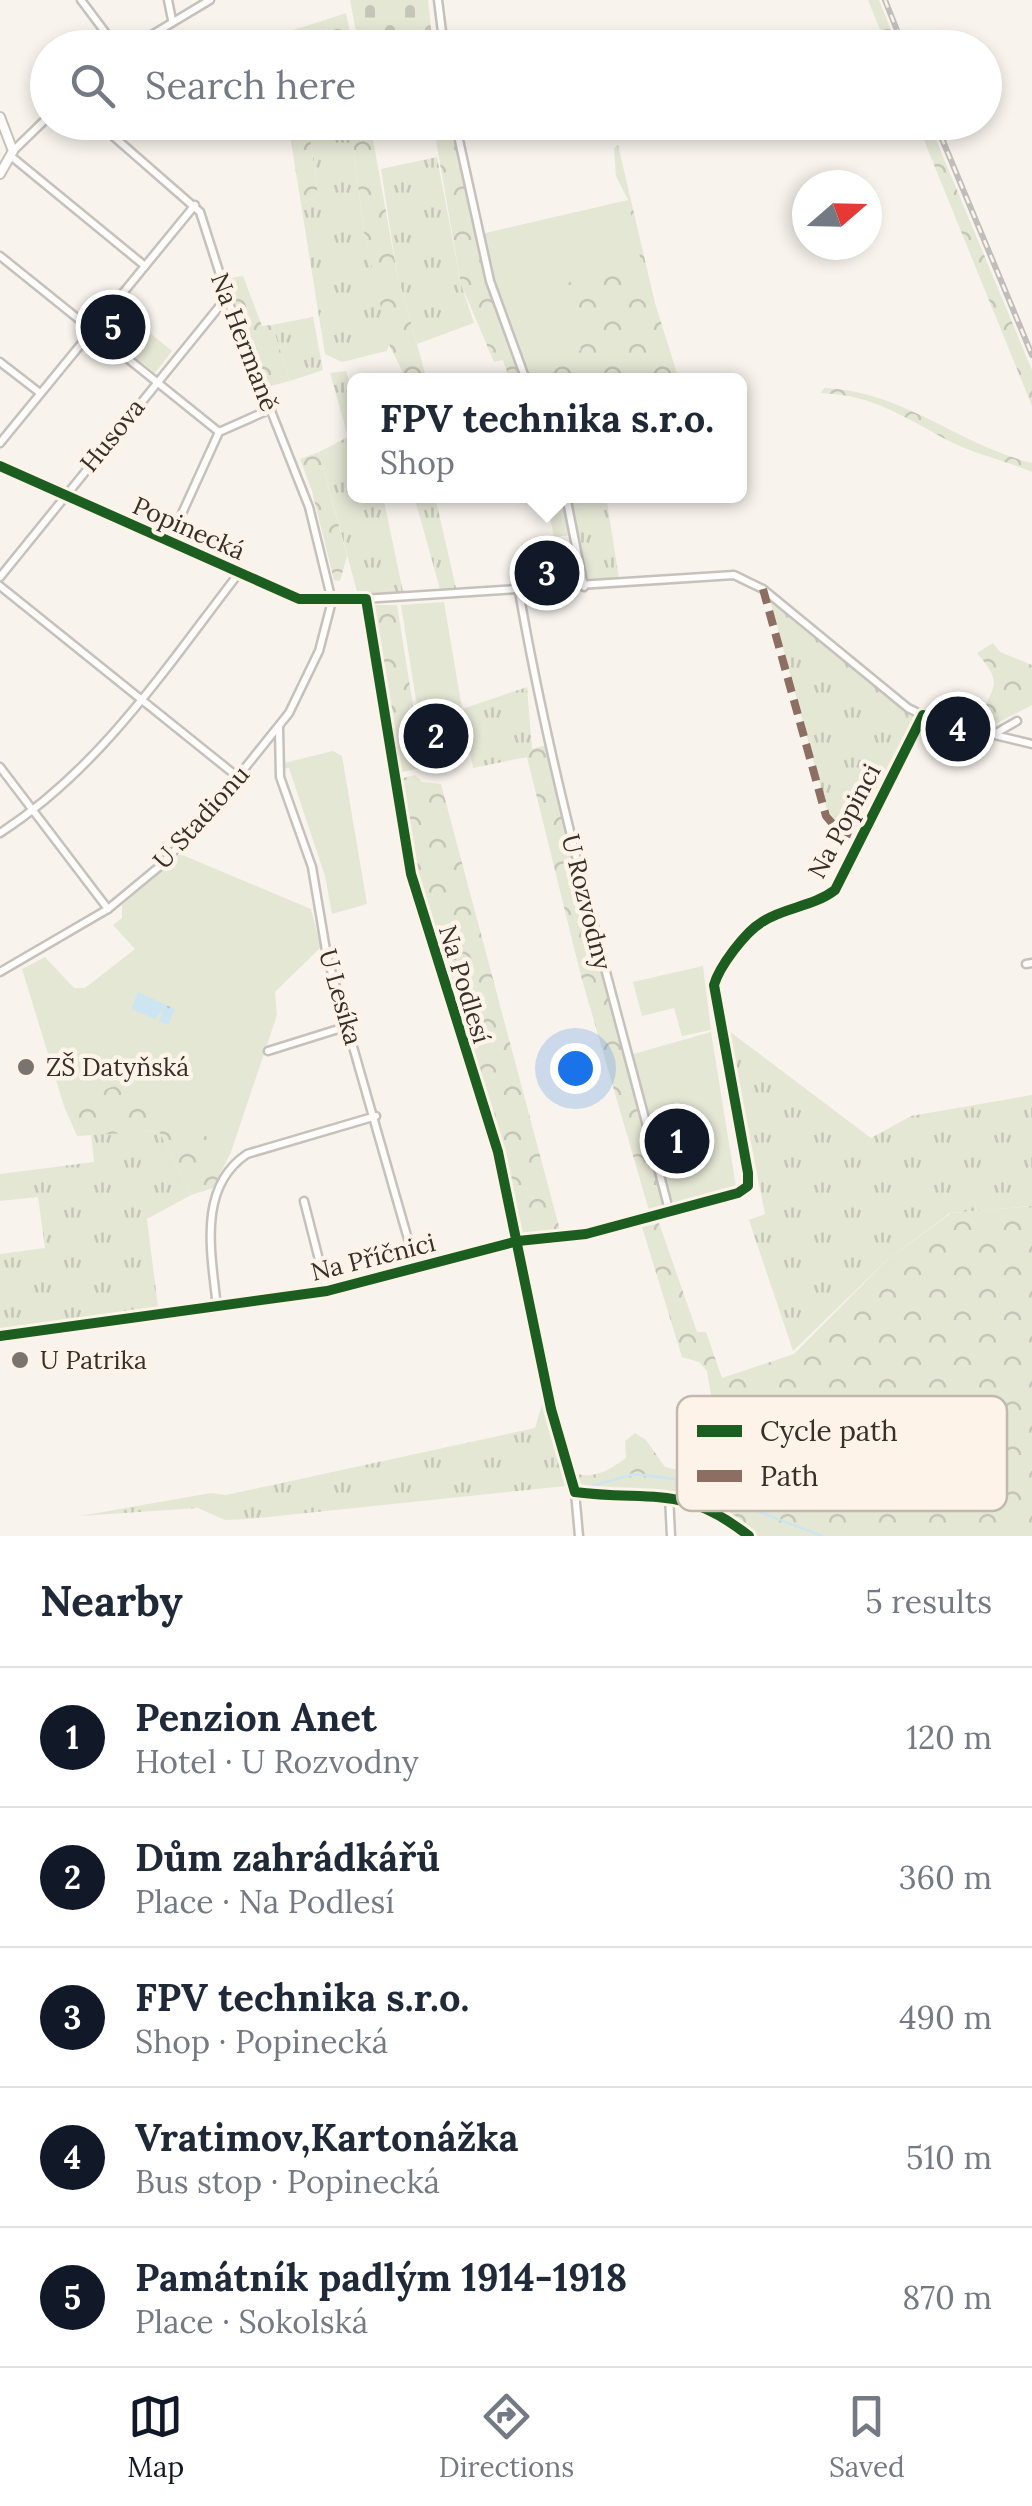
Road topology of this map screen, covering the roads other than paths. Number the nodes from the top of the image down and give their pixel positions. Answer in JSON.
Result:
{"nodes":[{"id":1,"x":81,"y":0,"type":"edge"},
{"id":2,"x":168,"y":0,"type":"edge"},
{"id":3,"x":210,"y":0,"type":"edge"},
{"id":4,"x":438,"y":0,"type":"edge"},
{"id":5,"x":172,"y":20,"type":"junction"},
{"id":6,"x":104,"y":30,"type":"edge"},
{"id":7,"x":157,"y":30,"type":"edge"},
{"id":8,"x":442,"y":30,"type":"edge"},
{"id":9,"x":0,"y":117,"type":"edge"},
{"id":10,"x":30,"y":136,"type":"edge"},
{"id":11,"x":117,"y":140,"type":"edge"},
{"id":12,"x":459,"y":140,"type":"edge"},
{"id":13,"x":13,"y":154,"type":"junction"},
{"id":14,"x":0,"y":174,"type":"edge"},
{"id":15,"x":195,"y":205,"type":"junction"},
{"id":16,"x":0,"y":256,"type":"edge"},
{"id":17,"x":145,"y":266,"type":"junction"},
{"id":18,"x":227,"y":297,"type":"junction"},
{"id":19,"x":92,"y":330,"type":"junction"},
{"id":20,"x":0,"y":362,"type":"edge"},
{"id":21,"x":523,"y":373,"type":"edge"},
{"id":22,"x":156,"y":381,"type":"junction"},
{"id":23,"x":40,"y":394,"type":"junction"},
{"id":24,"x":270,"y":410,"type":"junction"},
{"id":25,"x":219,"y":432,"type":"junction"},
{"id":26,"x":0,"y":443,"type":"edge"},
{"id":27,"x":0,"y":466,"type":"edge"},
{"id":28,"x":65,"y":494,"type":"junction"},
{"id":29,"x":567,"y":503,"type":"edge"},
{"id":30,"x":169,"y":542,"type":"junction"},
{"id":31,"x":239,"y":573,"type":"junction"},
{"id":32,"x":0,"y":576,"type":"edge"},
{"id":33,"x":0,"y":586,"type":"edge"},
{"id":34,"x":584,"y":587,"type":"junction"},
{"id":35,"x":519,"y":591,"type":"junction"},
{"id":36,"x":366,"y":600,"type":"junction"},
{"id":37,"x":332,"y":602,"type":"junction"},
{"id":38,"x":141,"y":700,"type":"junction"},
{"id":39,"x":923,"y":715,"type":"junction"},
{"id":40,"x":1017,"y":721,"type":"dead end"},
{"id":41,"x":279,"y":726,"type":"junction"},
{"id":42,"x":995,"y":733,"type":"junction"},
{"id":43,"x":1032,"y":744,"type":"edge"},
{"id":44,"x":0,"y":767,"type":"edge"},
{"id":45,"x":239,"y":778,"type":"junction"},
{"id":46,"x":34,"y":811,"type":"junction"},
{"id":47,"x":0,"y":833,"type":"edge"},
{"id":48,"x":108,"y":909,"type":"junction"},
{"id":49,"x":0,"y":972,"type":"edge"},
{"id":50,"x":348,"y":1026,"type":"junction"},
{"id":51,"x":268,"y":1051,"type":"dead end"},
{"id":52,"x":376,"y":1116,"type":"junction"},
{"id":53,"x":748,"y":1186,"type":"joint"},
{"id":54,"x":304,"y":1201,"type":"dead end"},
{"id":55,"x":670,"y":1210,"type":"junction"},
{"id":56,"x":518,"y":1242,"type":"junction"},
{"id":57,"x":416,"y":1267,"type":"junction"},
{"id":58,"x":327,"y":1291,"type":"junction"},
{"id":59,"x":217,"y":1308,"type":"junction"},
{"id":60,"x":0,"y":1336,"type":"edge"},
{"id":61,"x":575,"y":1492,"type":"junction"},
{"id":62,"x":578,"y":1536,"type":"edge"},
{"id":63,"x":671,"y":1536,"type":"edge"}],
"edges":[{"from":1,"to":6,"type":"street"},
{"from":2,"to":5,"type":"street"},
{"from":3,"to":5,"type":"street"},
{"from":4,"to":8,"type":"street"},
{"from":5,"to":7,"type":"street"},
{"from":9,"to":13,"type":"main road"},
{"from":10,"to":13,"type":"street"},
{"from":11,"to":15,"type":"street"},
{"from":12,"to":21,"type":"street"},
{"from":13,"to":14,"type":"main road"},
{"from":13,"to":17,"type":"street"},
{"from":15,"to":17,"type":"street"},
{"from":15,"to":18,"type":"street","name":"Na Hermaně"},
{"from":16,"to":19,"type":"street"},
{"from":17,"to":19,"type":"street"},
{"from":18,"to":22,"type":"street","name":"Husova"},
{"from":18,"to":24,"type":"street","name":"Na Hermaně"},
{"from":19,"to":22,"type":"street"},
{"from":19,"to":23,"type":"street"},
{"from":20,"to":23,"type":"street"},
{"from":22,"to":25,"type":"street"},
{"from":22,"to":28,"type":"street","name":"Husova"},
{"from":23,"to":26,"type":"street"},
{"from":24,"to":25,"type":"street"},
{"from":24,"to":37,"type":"street","name":"Na Hermaně"},
{"from":25,"to":30,"type":"street"},
{"from":27,"to":28,"type":"street","name":"Popinecká"},
{"from":28,"to":30,"type":"street","name":"Popinecká"},
{"from":28,"to":32,"type":"street","name":"Husova"},
{"from":29,"to":34,"type":"street"},
{"from":30,"to":31,"type":"street","name":"Popinecká"},
{"from":31,"to":37,"type":"street","name":"Popinecká"},
{"from":31,"to":38,"type":"street"},
{"from":33,"to":38,"type":"street"},
{"from":34,"to":35,"type":"street","name":"Popinecká"},
{"from":34,"to":39,"type":"street","name":"Popinecká"},
{"from":35,"to":36,"type":"street","name":"Popinecká"},
{"from":35,"to":55,"type":"street","name":"U Rozvodny"},
{"from":36,"to":37,"type":"street","name":"Popinecká"},
{"from":36,"to":56,"type":"street","name":"Na Podlesí"},
{"from":37,"to":41,"type":"street","name":"U Stadionu"},
{"from":38,"to":45,"type":"street"},
{"from":38,"to":46,"type":"street"},
{"from":39,"to":42,"type":"street","name":"Popinecká"},
{"from":39,"to":53,"type":"street","name":"Na Popinci"},
{"from":40,"to":42,"type":"street"},
{"from":41,"to":45,"type":"street","name":"U Stadionu"},
{"from":41,"to":50,"type":"street","name":"U Lesíka"},
{"from":42,"to":43,"type":"street","name":"Popinecká"},
{"from":44,"to":46,"type":"street"},
{"from":45,"to":48,"type":"street","name":"U Stadionu"},
{"from":46,"to":47,"type":"street"},
{"from":46,"to":48,"type":"street"},
{"from":48,"to":49,"type":"street","name":"U Stadionu"},
{"from":50,"to":51,"type":"street"},
{"from":50,"to":52,"type":"street","name":"U Lesíka"},
{"from":52,"to":57,"type":"street","name":"U Lesíka"},
{"from":52,"to":59,"type":"street"},
{"from":53,"to":55,"type":"street","name":"Na Příčnici"},
{"from":54,"to":58,"type":"street"},
{"from":55,"to":56,"type":"street","name":"Na Příčnici"},
{"from":56,"to":57,"type":"street","name":"Na Příčnici"},
{"from":56,"to":61,"type":"street","name":"Na Podlesí"},
{"from":57,"to":58,"type":"street","name":"Na Příčnici"},
{"from":58,"to":59,"type":"street","name":"Na Příčnici"},
{"from":59,"to":60,"type":"street","name":"Na Příčnici"},
{"from":61,"to":62,"type":"street","name":"Na Podlesí"},
{"from":61,"to":63,"type":"street"}]}
